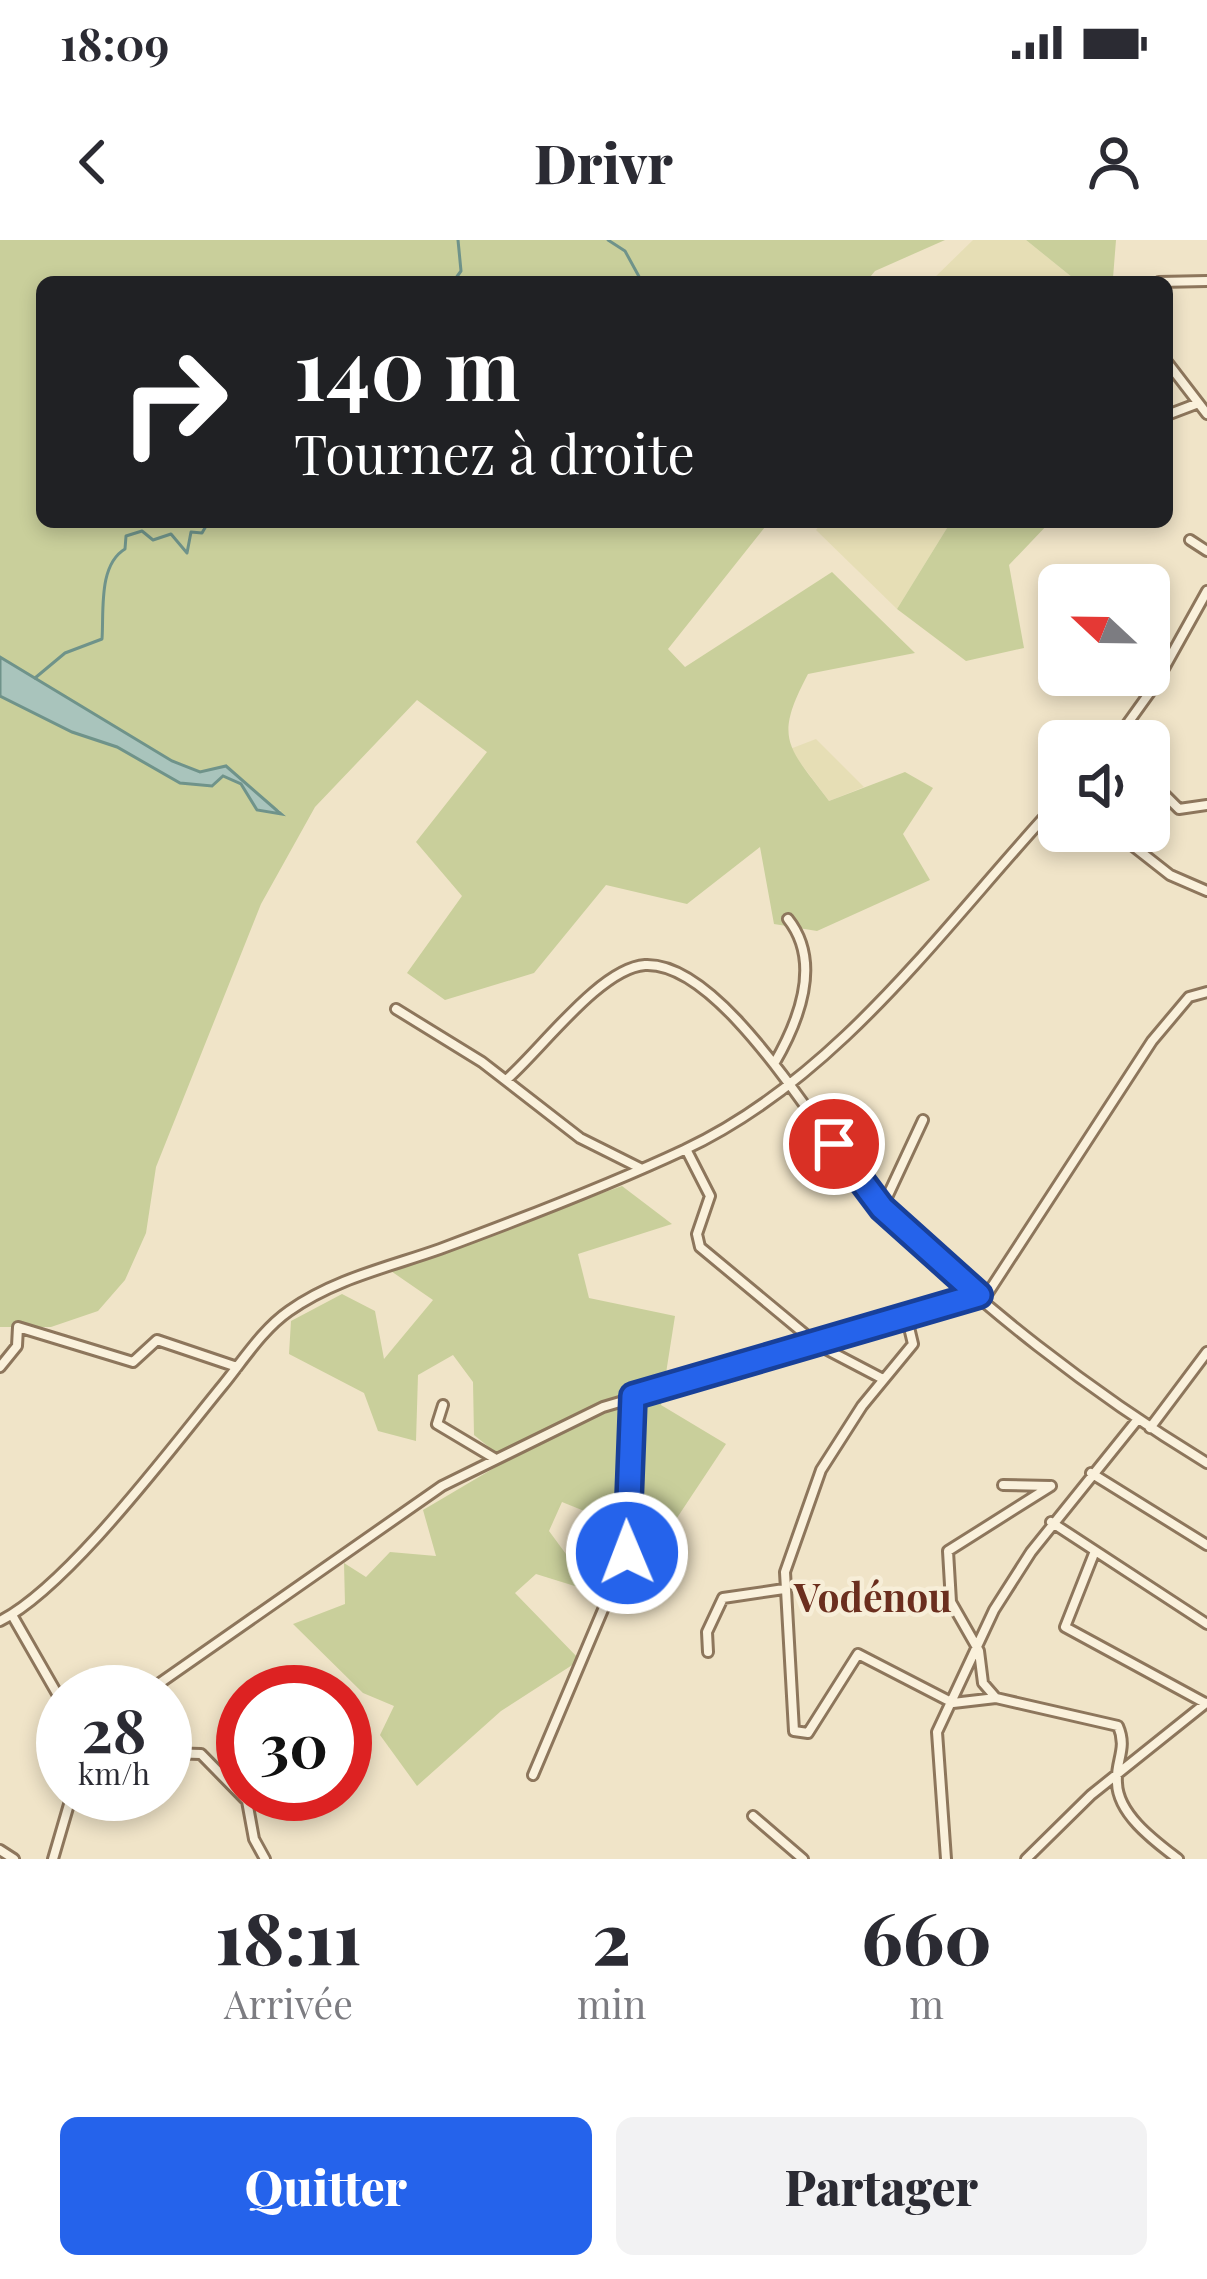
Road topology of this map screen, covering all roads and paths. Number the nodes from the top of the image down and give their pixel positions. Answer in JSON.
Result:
{"nodes":[{"id":1,"x":1207,"y":281,"type":"edge"},
{"id":2,"x":1173,"y":282,"type":"edge"},
{"id":3,"x":1173,"y":371,"type":"edge"},
{"id":4,"x":1196,"y":404,"type":"junction"},
{"id":5,"x":1173,"y":413,"type":"edge"},
{"id":6,"x":1207,"y":414,"type":"edge"},
{"id":7,"x":1190,"y":540,"type":"dead end"},
{"id":8,"x":1207,"y":551,"type":"edge"},
{"id":9,"x":1207,"y":591,"type":"edge"},
{"id":10,"x":1130,"y":720,"type":"edge"},
{"id":11,"x":1170,"y":800,"type":"edge"},
{"id":12,"x":1207,"y":805,"type":"edge"},
{"id":13,"x":1038,"y":824,"type":"edge"},
{"id":14,"x":1141,"y":852,"type":"edge"},
{"id":15,"x":1207,"y":891,"type":"edge"},
{"id":16,"x":788,"y":919,"type":"dead end"},
{"id":17,"x":1207,"y":992,"type":"edge"},
{"id":18,"x":396,"y":1009,"type":"dead end"},
{"id":19,"x":774,"y":1064,"type":"junction"},
{"id":20,"x":506,"y":1080,"type":"junction"},
{"id":21,"x":794,"y":1085,"type":"junction"},
{"id":22,"x":923,"y":1120,"type":"dead end"},
{"id":23,"x":686,"y":1149,"type":"junction"},
{"id":24,"x":640,"y":1168,"type":"junction"},
{"id":25,"x":882,"y":1208,"type":"junction"},
{"id":26,"x":982,"y":1297,"type":"junction"},
{"id":27,"x":906,"y":1315,"type":"junction"},
{"id":28,"x":818,"y":1345,"type":"junction"},
{"id":29,"x":1207,"y":1352,"type":"edge"},
{"id":30,"x":0,"y":1367,"type":"edge"},
{"id":31,"x":237,"y":1367,"type":"junction"},
{"id":32,"x":883,"y":1379,"type":"junction"},
{"id":33,"x":633,"y":1396,"type":"junction"},
{"id":34,"x":443,"y":1406,"type":"dead end"},
{"id":35,"x":1138,"y":1419,"type":"junction"},
{"id":36,"x":1150,"y":1429,"type":"junction"},
{"id":37,"x":496,"y":1459,"type":"junction"},
{"id":38,"x":1207,"y":1463,"type":"edge"},
{"id":39,"x":1091,"y":1473,"type":"junction"},
{"id":40,"x":1003,"y":1485,"type":"dead end"},
{"id":41,"x":1050,"y":1491,"type":"junction"},
{"id":42,"x":1054,"y":1518,"type":"junction"},
{"id":43,"x":1207,"y":1545,"type":"edge"},
{"id":44,"x":1095,"y":1551,"type":"junction"},
{"id":45,"x":784,"y":1589,"type":"junction"},
{"id":46,"x":12,"y":1615,"type":"junction"},
{"id":47,"x":0,"y":1621,"type":"edge"},
{"id":48,"x":1207,"y":1624,"type":"edge"},
{"id":49,"x":979,"y":1651,"type":"junction"},
{"id":50,"x":708,"y":1652,"type":"dead end"},
{"id":51,"x":41,"y":1665,"type":"edge"},
{"id":52,"x":185,"y":1665,"type":"edge"},
{"id":53,"x":996,"y":1698,"type":"junction"},
{"id":54,"x":1206,"y":1702,"type":"edge"},
{"id":55,"x":953,"y":1703,"type":"junction"},
{"id":56,"x":192,"y":1754,"type":"edge"},
{"id":57,"x":1118,"y":1772,"type":"junction"},
{"id":58,"x":533,"y":1775,"type":"dead end"},
{"id":59,"x":753,"y":1816,"type":"dead end"},
{"id":60,"x":64,"y":1821,"type":"edge"},
{"id":61,"x":0,"y":1850,"type":"edge"},
{"id":62,"x":14,"y":1859,"type":"edge"},
{"id":63,"x":53,"y":1859,"type":"edge"},
{"id":64,"x":265,"y":1859,"type":"edge"},
{"id":65,"x":803,"y":1859,"type":"edge"},
{"id":66,"x":946,"y":1859,"type":"edge"},
{"id":67,"x":1026,"y":1859,"type":"edge"},
{"id":68,"x":1178,"y":1859,"type":"edge"}],
"edges":[{"from":1,"to":2,"type":"street"},
{"from":3,"to":4,"type":"street"},
{"from":4,"to":5,"type":"street"},
{"from":4,"to":6,"type":"street"},
{"from":7,"to":8,"type":"street"},
{"from":9,"to":10,"type":"street"},
{"from":11,"to":12,"type":"street"},
{"from":13,"to":21,"type":"street"},
{"from":14,"to":15,"type":"street"},
{"from":16,"to":19,"type":"street"},
{"from":17,"to":26,"type":"street"},
{"from":18,"to":20,"type":"street"},
{"from":19,"to":20,"type":"street"},
{"from":19,"to":21,"type":"street"},
{"from":20,"to":24,"type":"street"},
{"from":21,"to":23,"type":"street"},
{"from":21,"to":25,"type":"street"},
{"from":22,"to":25,"type":"street"},
{"from":23,"to":24,"type":"street"},
{"from":23,"to":28,"type":"street"},
{"from":24,"to":31,"type":"street"},
{"from":25,"to":26,"type":"street"},
{"from":26,"to":27,"type":"street"},
{"from":26,"to":35,"type":"street"},
{"from":27,"to":28,"type":"street"},
{"from":27,"to":32,"type":"street"},
{"from":28,"to":32,"type":"street"},
{"from":28,"to":33,"type":"street"},
{"from":29,"to":36,"type":"street"},
{"from":30,"to":31,"type":"street"},
{"from":31,"to":46,"type":"street"},
{"from":32,"to":45,"type":"street"},
{"from":33,"to":37,"type":"street"},
{"from":33,"to":58,"type":"street"},
{"from":34,"to":37,"type":"street"},
{"from":35,"to":36,"type":"street"},
{"from":35,"to":39,"type":"street"},
{"from":36,"to":38,"type":"street"},
{"from":37,"to":52,"type":"street"},
{"from":39,"to":42,"type":"street"},
{"from":39,"to":43,"type":"street"},
{"from":40,"to":41,"type":"street"},
{"from":41,"to":42,"type":"street"},
{"from":41,"to":49,"type":"street"},
{"from":42,"to":44,"type":"street"},
{"from":42,"to":49,"type":"street"},
{"from":44,"to":48,"type":"street"},
{"from":44,"to":54,"type":"street"},
{"from":45,"to":50,"type":"street"},
{"from":45,"to":55,"type":"street"},
{"from":46,"to":47,"type":"street"},
{"from":46,"to":51,"type":"street"},
{"from":49,"to":53,"type":"street"},
{"from":49,"to":55,"type":"street"},
{"from":53,"to":55,"type":"street"},
{"from":53,"to":57,"type":"street"},
{"from":54,"to":57,"type":"street"},
{"from":55,"to":66,"type":"street"},
{"from":56,"to":64,"type":"street"},
{"from":57,"to":67,"type":"street"},
{"from":57,"to":68,"type":"street"},
{"from":59,"to":65,"type":"street"},
{"from":60,"to":63,"type":"street"},
{"from":61,"to":62,"type":"street"}]}
